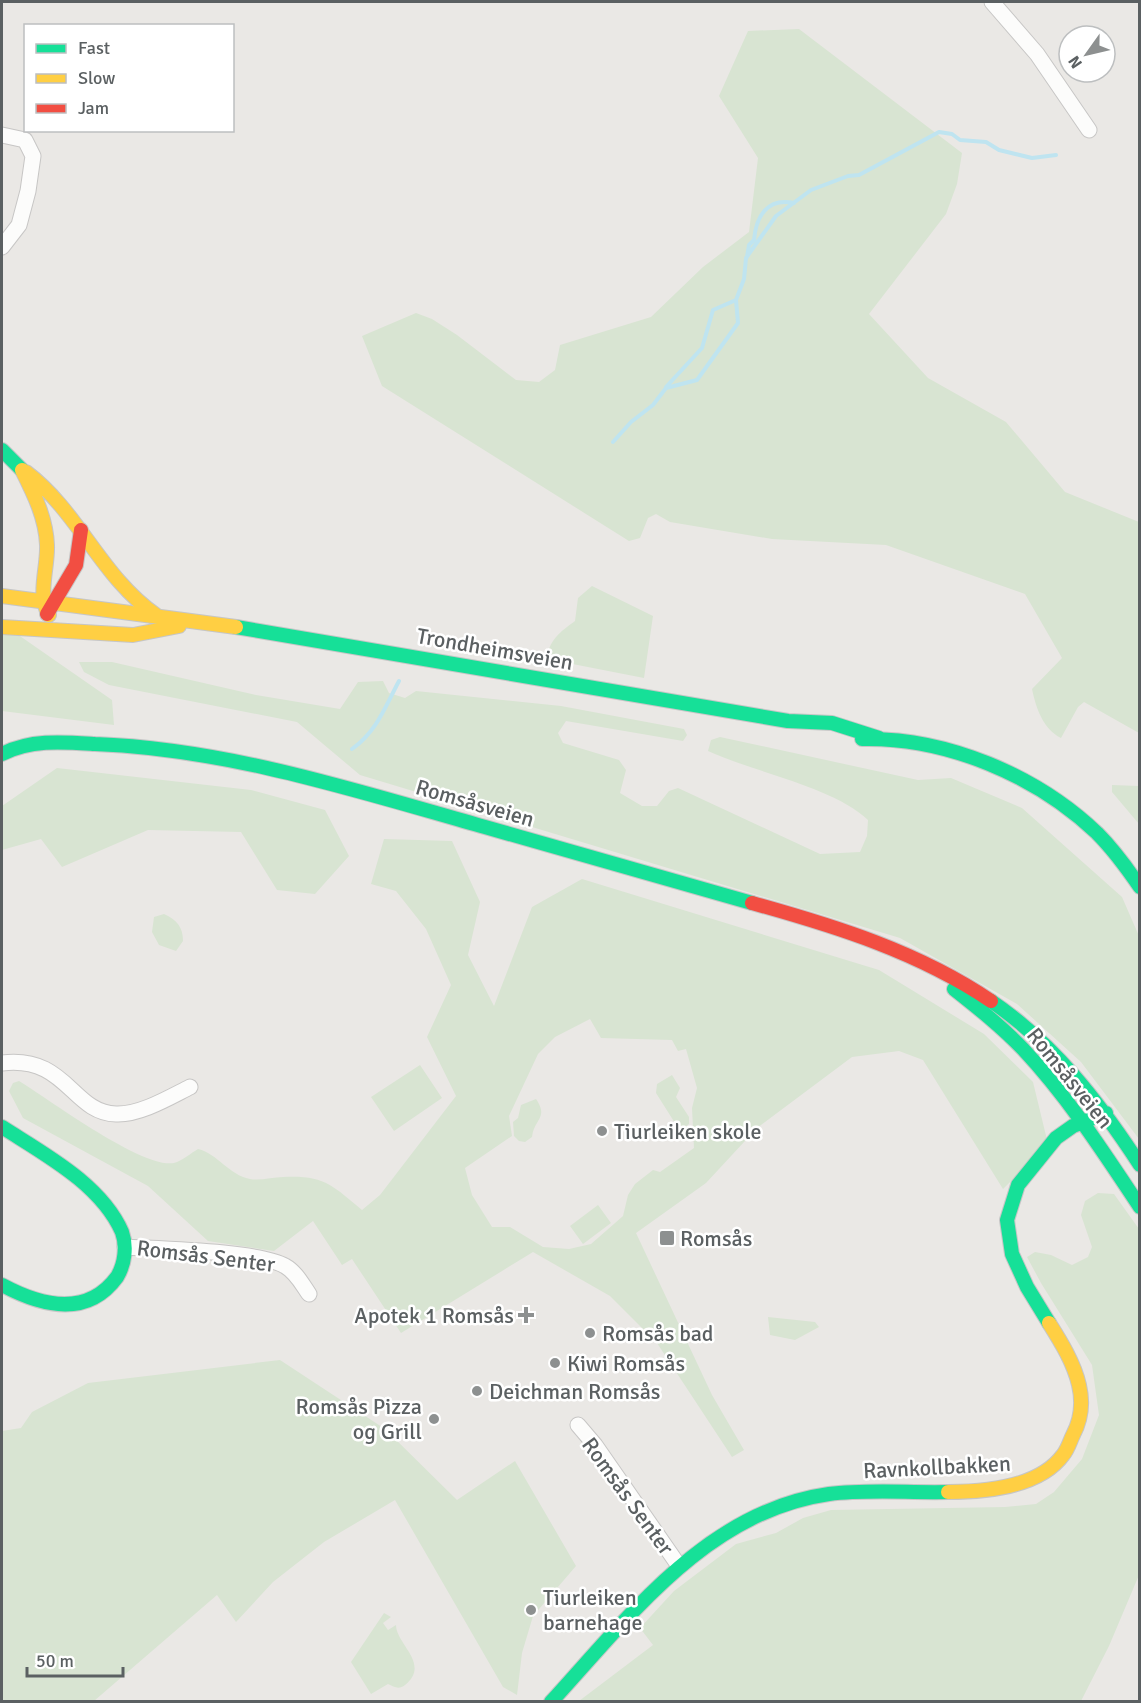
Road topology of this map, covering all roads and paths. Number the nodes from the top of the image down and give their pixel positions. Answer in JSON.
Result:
{"nodes":[{"id":1,"x":992,"y":2,"type":"edge"},
{"id":2,"x":1089,"y":130,"type":"dead end"},
{"id":3,"x":2,"y":135,"type":"edge"},
{"id":4,"x":2,"y":247,"type":"edge"},
{"id":5,"x":2,"y":450,"type":"edge"},
{"id":6,"x":22,"y":470,"type":"junction"},
{"id":7,"x":81,"y":530,"type":"junction"},
{"id":8,"x":2,"y":596,"type":"edge"},
{"id":9,"x":49,"y":600,"type":"junction"},
{"id":10,"x":2,"y":610,"type":"edge"},
{"id":11,"x":47,"y":614,"type":"junction"},
{"id":12,"x":161,"y":618,"type":"junction"},
{"id":13,"x":195,"y":621,"type":"junction"},
{"id":14,"x":2,"y":627,"type":"edge"},
{"id":15,"x":788,"y":721,"type":"junction"},
{"id":16,"x":879,"y":738,"type":"junction"},
{"id":17,"x":2,"y":754,"type":"edge"},
{"id":18,"x":1140,"y":887,"type":"edge"},
{"id":19,"x":926,"y":966,"type":"junction"},
{"id":20,"x":2,"y":1063,"type":"edge"},
{"id":21,"x":190,"y":1087,"type":"dead end"},
{"id":22,"x":1106,"y":1113,"type":"junction"},
{"id":23,"x":1080,"y":1121,"type":"junction"},
{"id":24,"x":2,"y":1126,"type":"edge"},
{"id":25,"x":1081,"y":1139,"type":"junction"},
{"id":26,"x":1042,"y":1158,"type":"junction"},
{"id":27,"x":1140,"y":1166,"type":"edge"},
{"id":28,"x":1140,"y":1207,"type":"edge"},
{"id":29,"x":125,"y":1247,"type":"junction"},
{"id":30,"x":2,"y":1285,"type":"edge"},
{"id":31,"x":309,"y":1294,"type":"dead end"},
{"id":32,"x":578,"y":1425,"type":"dead end"},
{"id":33,"x":679,"y":1566,"type":"junction"},
{"id":34,"x":551,"y":1701,"type":"edge"}],
"edges":[{"from":1,"to":2,"type":"street"},
{"from":3,"to":4,"type":"street"},
{"from":5,"to":6,"type":"main road"},
{"from":6,"to":7,"type":"main road"},
{"from":6,"to":9,"type":"main road"},
{"from":7,"to":9,"type":"main road"},
{"from":7,"to":12,"type":"main road"},
{"from":8,"to":9,"type":"main road","name":"Trondheimsveien"},
{"from":9,"to":11,"type":"main road"},
{"from":9,"to":12,"type":"main road","name":"Trondheimsveien"},
{"from":10,"to":11,"type":"main road"},
{"from":11,"to":12,"type":"main road"},
{"from":12,"to":13,"type":"main road","name":"Trondheimsveien"},
{"from":13,"to":14,"type":"main road","name":"Trondheimsveien"},
{"from":13,"to":15,"type":"main road","name":"Trondheimsveien"},
{"from":15,"to":16,"type":"main road","name":"Trondheimsveien"},
{"from":15,"to":16,"type":"main road","name":"Trondheimsveien"},
{"from":16,"to":18,"type":"main road","name":"Trondheimsveien"},
{"from":17,"to":19,"type":"main road","name":"Romsåsveien"},
{"from":19,"to":22,"type":"main road","name":"Romsåsveien"},
{"from":19,"to":23,"type":"main road","name":"Romsåsveien"},
{"from":20,"to":21,"type":"street"},
{"from":22,"to":23,"type":"main road","name":"Ravnkollbakken"},
{"from":22,"to":25,"type":"main road","name":"Ravnkollbakken"},
{"from":22,"to":27,"type":"main road","name":"Romsåsveien"},
{"from":23,"to":25,"type":"main road","name":"Romsåsveien"},
{"from":23,"to":26,"type":"main road","name":"Ravnkollbakken"},
{"from":24,"to":29,"type":"main road"},
{"from":25,"to":26,"type":"main road","name":"Ravnkollbakken"},
{"from":25,"to":28,"type":"main road","name":"Romsåsveien"},
{"from":26,"to":33,"type":"main road","name":"Ravnkollbakken"},
{"from":29,"to":30,"type":"main road"},
{"from":29,"to":31,"type":"street","name":"Romsås Senter"},
{"from":32,"to":33,"type":"street","name":"Romsås Senter"},
{"from":33,"to":34,"type":"main road","name":"Ravnkollbakken"}]}
